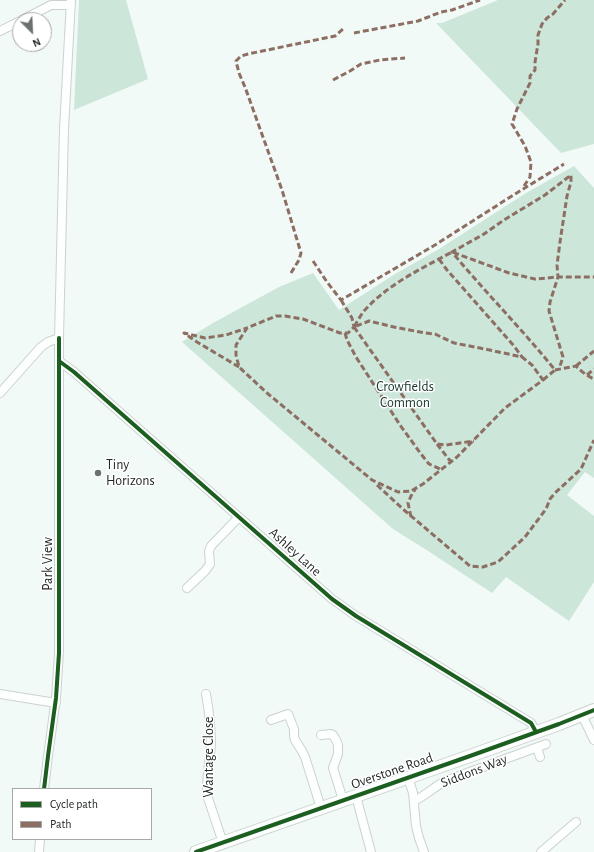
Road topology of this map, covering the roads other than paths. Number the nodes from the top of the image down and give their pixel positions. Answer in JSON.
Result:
{"nodes":[{"id":1,"x":71,"y":2,"type":"edge"},
{"id":2,"x":37,"y":12,"type":"edge"},
{"id":3,"x":12,"y":25,"type":"edge"},
{"id":4,"x":0,"y":31,"type":"edge"},
{"id":5,"x":59,"y":338,"type":"junction"},
{"id":6,"x":59,"y":361,"type":"junction"},
{"id":7,"x":0,"y":393,"type":"edge"},
{"id":8,"x":239,"y":517,"type":"junction"},
{"id":9,"x":187,"y":588,"type":"dead end"},
{"id":10,"x":0,"y":694,"type":"edge"},
{"id":11,"x":206,"y":694,"type":"dead end"},
{"id":12,"x":56,"y":703,"type":"junction"},
{"id":13,"x":594,"y":710,"type":"edge"},
{"id":14,"x":582,"y":715,"type":"junction"},
{"id":15,"x":271,"y":720,"type":"dead end"},
{"id":16,"x":536,"y":732,"type":"junction"},
{"id":17,"x":321,"y":735,"type":"dead end"},
{"id":18,"x":594,"y":740,"type":"edge"},
{"id":19,"x":546,"y":744,"type":"dead end"},
{"id":20,"x":537,"y":748,"type":"junction"},
{"id":21,"x":540,"y":757,"type":"dead end"},
{"id":22,"x":408,"y":777,"type":"junction"},
{"id":23,"x":44,"y":788,"type":"edge"},
{"id":24,"x":356,"y":796,"type":"junction"},
{"id":25,"x":343,"y":800,"type":"junction"},
{"id":26,"x":414,"y":801,"type":"junction"},
{"id":27,"x":321,"y":808,"type":"junction"},
{"id":28,"x":576,"y":822,"type":"dead end"},
{"id":29,"x":40,"y":840,"type":"edge"},
{"id":30,"x":223,"y":843,"type":"junction"},
{"id":31,"x":38,"y":852,"type":"edge"},
{"id":32,"x":196,"y":852,"type":"edge"},
{"id":33,"x":371,"y":852,"type":"edge"},
{"id":34,"x":424,"y":852,"type":"edge"},
{"id":35,"x":541,"y":852,"type":"edge"}],
"edges":[{"from":1,"to":2,"type":"street"},
{"from":1,"to":5,"type":"street","name":"Park View"},
{"from":3,"to":4,"type":"street"},
{"from":5,"to":6,"type":"street","name":"Park View"},
{"from":5,"to":7,"type":"street"},
{"from":6,"to":8,"type":"street","name":"Ashley Lane"},
{"from":6,"to":12,"type":"street","name":"Park View"},
{"from":8,"to":9,"type":"street"},
{"from":8,"to":16,"type":"street","name":"Ashley Lane"},
{"from":10,"to":12,"type":"street"},
{"from":11,"to":30,"type":"street","name":"Wantage Close"},
{"from":12,"to":23,"type":"street","name":"Park View"},
{"from":13,"to":14,"type":"street","name":"Overstone Road"},
{"from":14,"to":16,"type":"street","name":"Overstone Road"},
{"from":14,"to":18,"type":"street"},
{"from":15,"to":27,"type":"street"},
{"from":16,"to":22,"type":"street","name":"Overstone Road"},
{"from":17,"to":25,"type":"street"},
{"from":19,"to":20,"type":"street","name":"Siddons Way"},
{"from":20,"to":21,"type":"street"},
{"from":20,"to":26,"type":"street","name":"Siddons Way"},
{"from":22,"to":24,"type":"street","name":"Overstone Road"},
{"from":22,"to":26,"type":"street"},
{"from":24,"to":25,"type":"street","name":"Overstone Road"},
{"from":24,"to":33,"type":"street"},
{"from":25,"to":27,"type":"street","name":"Overstone Road"},
{"from":26,"to":34,"type":"street"},
{"from":27,"to":30,"type":"street","name":"Overstone Road"},
{"from":28,"to":35,"type":"street"},
{"from":29,"to":31,"type":"street"},
{"from":30,"to":32,"type":"street","name":"Overstone Road"}]}
